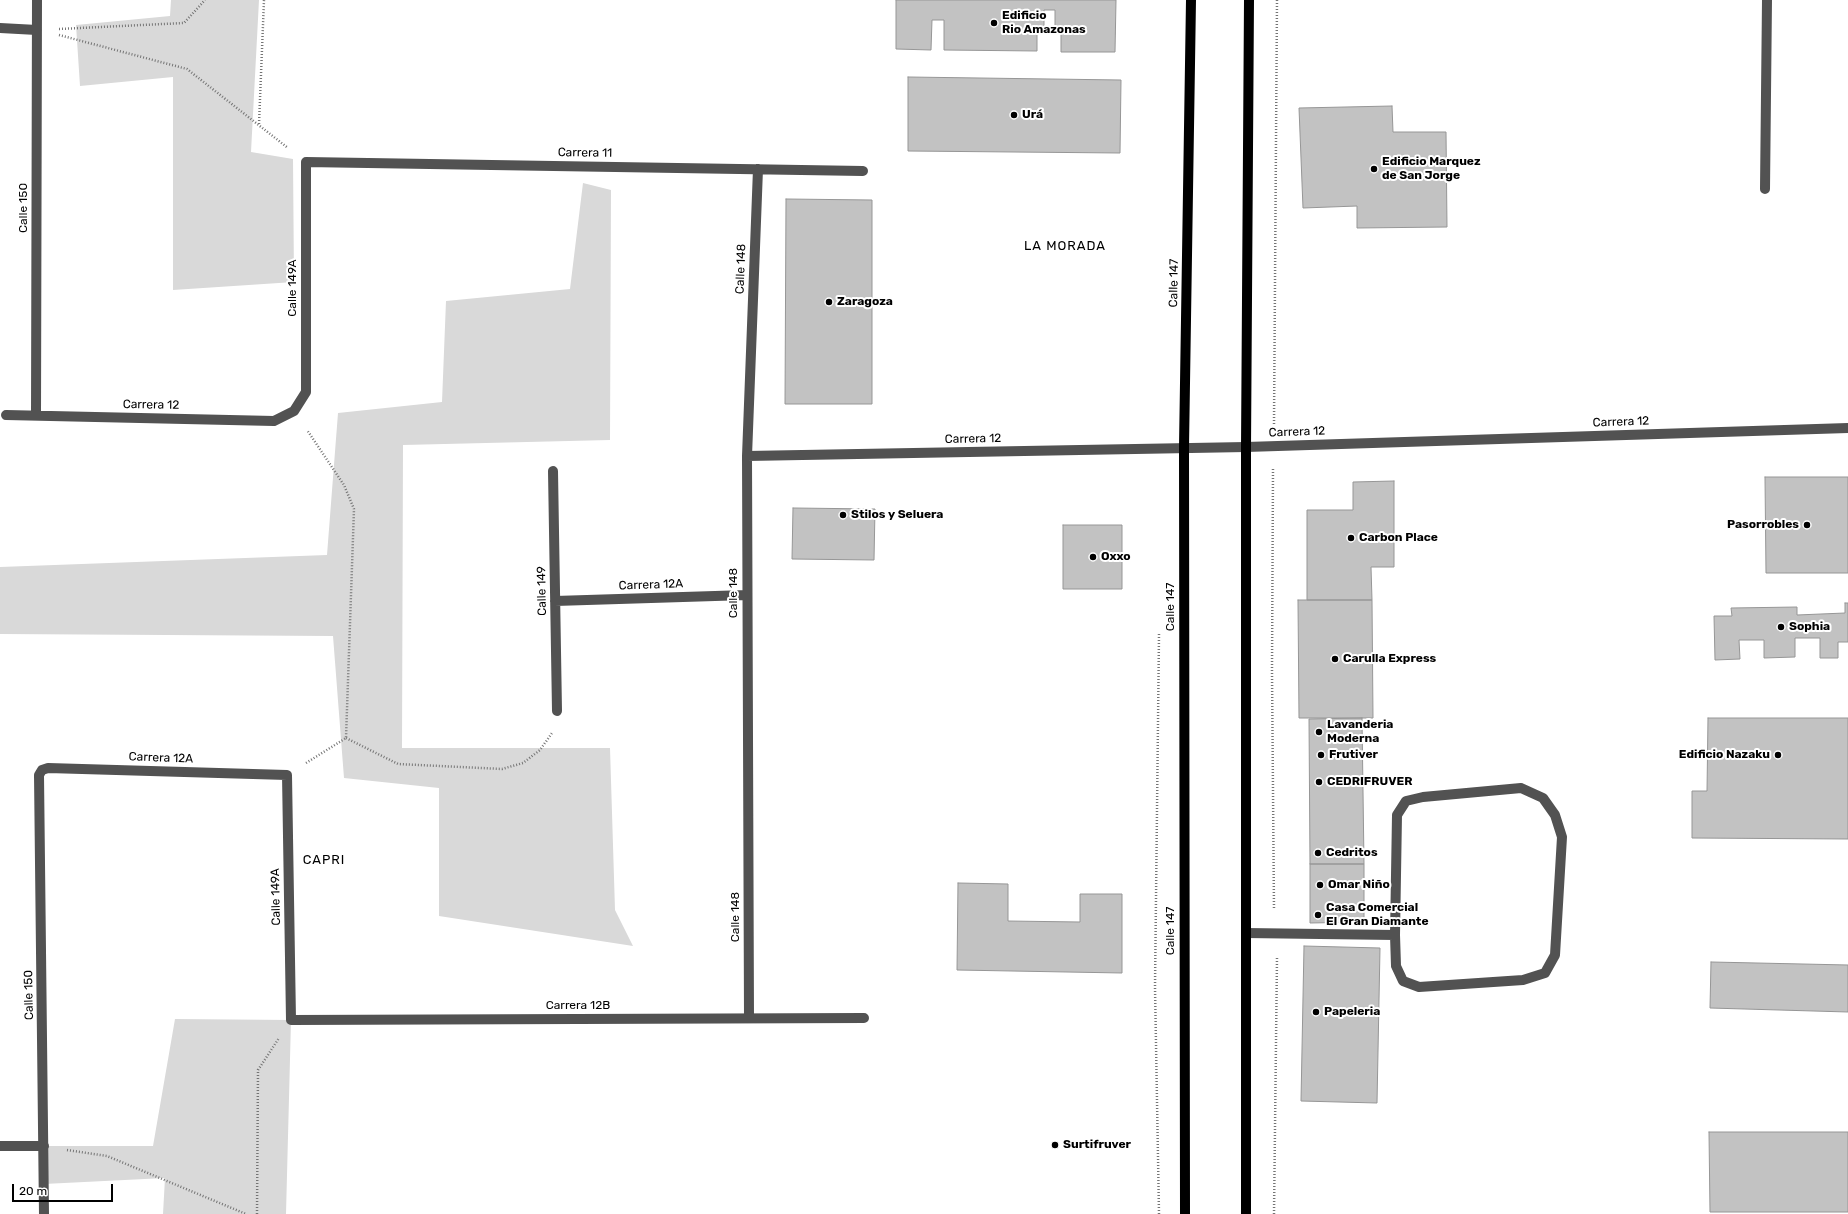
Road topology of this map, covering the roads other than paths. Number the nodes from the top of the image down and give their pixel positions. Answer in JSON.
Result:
{"nodes":[{"id":1,"x":37,"y":0,"type":"edge"},
{"id":2,"x":1191,"y":0,"type":"edge"},
{"id":3,"x":1249,"y":0,"type":"edge"},
{"id":4,"x":1767,"y":0,"type":"edge"},
{"id":5,"x":0,"y":28,"type":"edge"},
{"id":6,"x":37,"y":30,"type":"junction"},
{"id":7,"x":306,"y":162,"type":"joint"},
{"id":8,"x":758,"y":169,"type":"junction"},
{"id":9,"x":863,"y":171,"type":"dead end"},
{"id":10,"x":1765,"y":189,"type":"dead end"},
{"id":11,"x":294,"y":411,"type":"joint"},
{"id":12,"x":6,"y":415,"type":"dead end"},
{"id":13,"x":36,"y":415,"type":"junction"},
{"id":14,"x":1848,"y":428,"type":"edge"},
{"id":15,"x":1184,"y":447,"type":"junction"},
{"id":16,"x":1246,"y":447,"type":"junction"},
{"id":17,"x":747,"y":456,"type":"junction"},
{"id":18,"x":553,"y":471,"type":"dead end"},
{"id":19,"x":747,"y":595,"type":"junction"},
{"id":20,"x":555,"y":601,"type":"junction"},
{"id":21,"x":557,"y":711,"type":"road end"},
{"id":22,"x":39,"y":775,"type":"joint"},
{"id":23,"x":287,"y":775,"type":"joint"},
{"id":24,"x":1246,"y":933,"type":"junction"},
{"id":25,"x":1395,"y":935,"type":"junction"},
{"id":26,"x":749,"y":1018,"type":"junction"},
{"id":27,"x":864,"y":1018,"type":"dead end"},
{"id":28,"x":292,"y":1020,"type":"joint"},
{"id":29,"x":0,"y":1146,"type":"edge"},
{"id":30,"x":44,"y":1146,"type":"junction"},
{"id":31,"x":44,"y":1214,"type":"edge"},
{"id":32,"x":1185,"y":1214,"type":"edge"},
{"id":33,"x":1246,"y":1214,"type":"edge"}],
"edges":[{"from":1,"to":6,"type":"street","name":"Calle 150"},
{"from":2,"to":15,"type":"main road","name":"Calle 147"},
{"from":3,"to":16,"type":"main road"},
{"from":4,"to":10,"type":"street"},
{"from":5,"to":6,"type":"street"},
{"from":6,"to":13,"type":"street","name":"Calle 150"},
{"from":7,"to":8,"type":"street","name":"Carrera 11"},
{"from":7,"to":11,"type":"street","name":"Calle 149A"},
{"from":8,"to":9,"type":"street","name":"Carrera 11"},
{"from":8,"to":17,"type":"street","name":"Calle 148"},
{"from":11,"to":13,"type":"street","name":"Carrera 12"},
{"from":12,"to":13,"type":"street","name":"Carrera 12"},
{"from":14,"to":16,"type":"street","name":"Carrera 12"},
{"from":15,"to":16,"type":"street","name":"Carrera 12"},
{"from":15,"to":17,"type":"street","name":"Carrera 12"},
{"from":15,"to":32,"type":"main road","name":"Calle 147"},
{"from":16,"to":24,"type":"main road"},
{"from":17,"to":19,"type":"street","name":"Calle 148"},
{"from":18,"to":20,"type":"street","name":"Calle 149"},
{"from":19,"to":20,"type":"street","name":"Carrera 12A"},
{"from":19,"to":26,"type":"street","name":"Calle 148"},
{"from":20,"to":21,"type":"street","name":"Calle 149"},
{"from":22,"to":23,"type":"street","name":"Carrera 12A"},
{"from":22,"to":30,"type":"street","name":"Calle 150"},
{"from":23,"to":28,"type":"street","name":"Calle 149A"},
{"from":24,"to":25,"type":"street"},
{"from":24,"to":33,"type":"main road"},
{"from":25,"to":25,"type":"street"},
{"from":26,"to":27,"type":"street","name":"Carrera 12B"},
{"from":26,"to":28,"type":"street","name":"Carrera 12B"},
{"from":29,"to":30,"type":"street"},
{"from":30,"to":31,"type":"street","name":"Calle 150"}]}
